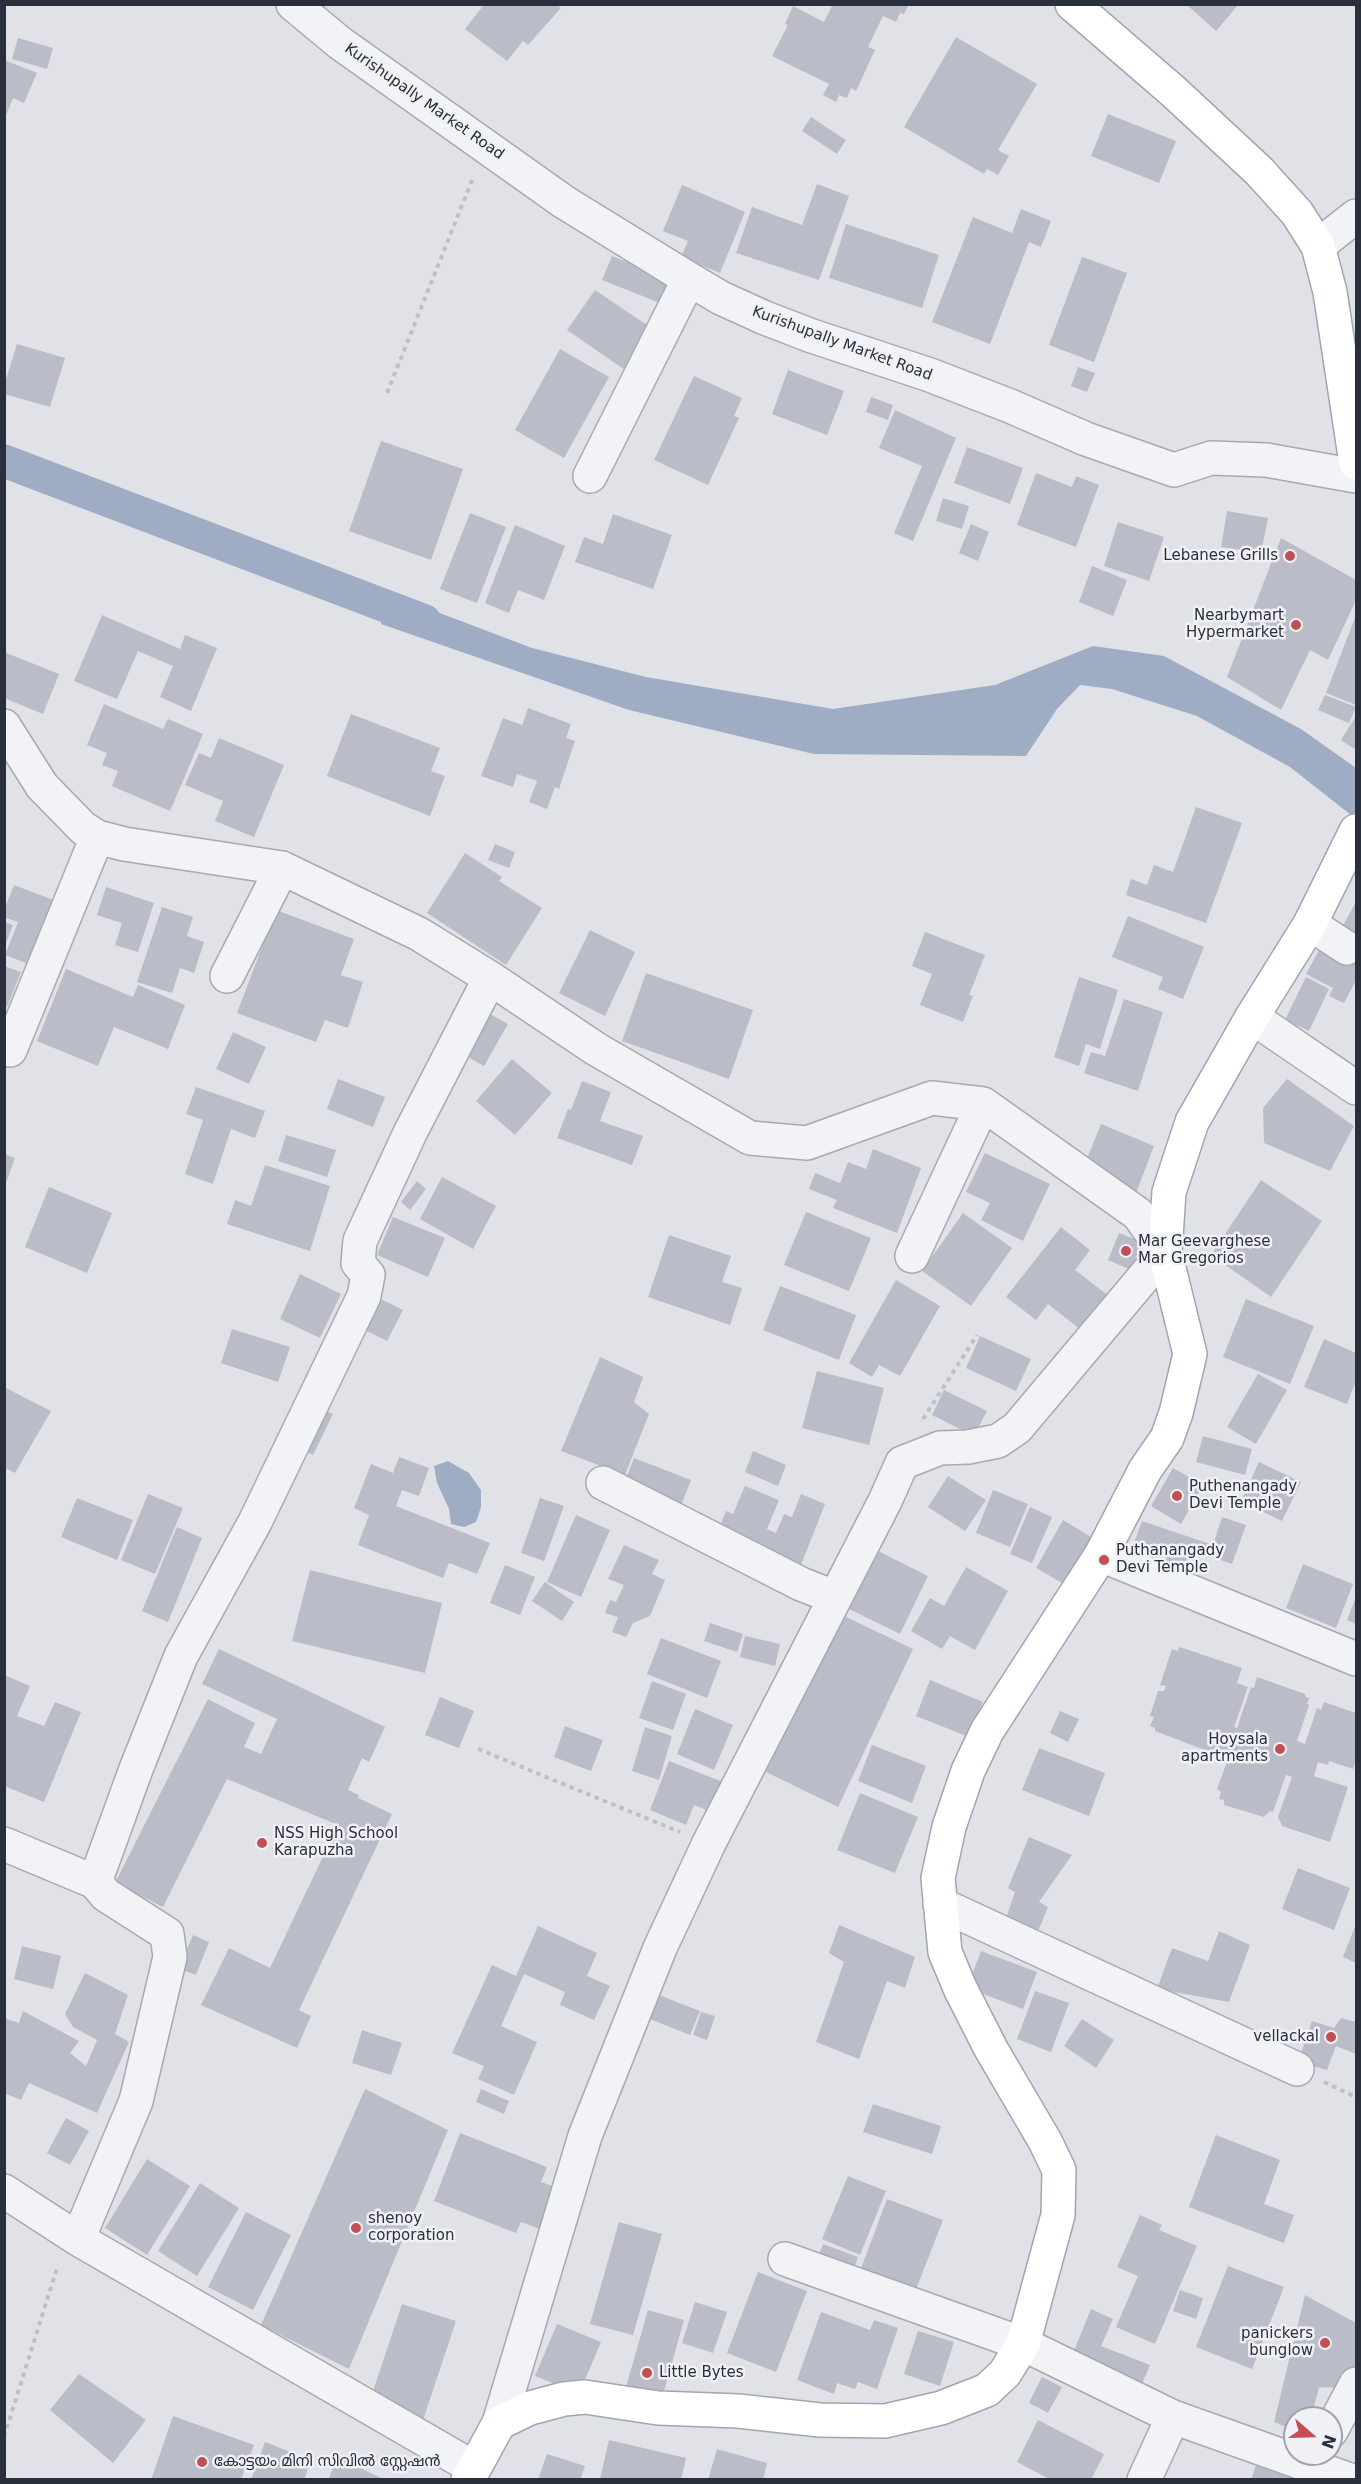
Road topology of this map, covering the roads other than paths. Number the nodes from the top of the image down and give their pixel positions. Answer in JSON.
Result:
{"nodes":[{"id":1,"x":293,"y":4,"type":"edge"},
{"id":2,"x":1072,"y":4,"type":"edge"},
{"id":3,"x":1356,"y":216,"type":"edge"},
{"id":4,"x":1318,"y":246,"type":"junction"},
{"id":5,"x":689,"y":279,"type":"junction"},
{"id":6,"x":1356,"y":463,"type":"edge"},
{"id":7,"x":590,"y":476,"type":"dead end"},
{"id":8,"x":1356,"y":476,"type":"edge"},
{"id":9,"x":4,"y":726,"type":"edge"},
{"id":10,"x":1356,"y":831,"type":"edge"},
{"id":11,"x":97,"y":837,"type":"junction"},
{"id":12,"x":282,"y":868,"type":"junction"},
{"id":13,"x":1310,"y":924,"type":"junction"},
{"id":14,"x":1347,"y":948,"type":"dead end"},
{"id":15,"x":227,"y":976,"type":"dead end"},
{"id":16,"x":490,"y":978,"type":"junction"},
{"id":17,"x":1252,"y":1017,"type":"junction"},
{"id":18,"x":10,"y":1050,"type":"dead end"},
{"id":19,"x":1356,"y":1088,"type":"edge"},
{"id":20,"x":983,"y":1104,"type":"junction"},
{"id":21,"x":1165,"y":1252,"type":"junction"},
{"id":22,"x":912,"y":1256,"type":"dead end"},
{"id":23,"x":603,"y":1483,"type":"dead end"},
{"id":24,"x":1101,"y":1555,"type":"junction"},
{"id":25,"x":834,"y":1597,"type":"junction"},
{"id":26,"x":1356,"y":1659,"type":"edge"},
{"id":27,"x":4,"y":1844,"type":"edge"},
{"id":28,"x":95,"y":1882,"type":"junction"},
{"id":29,"x":940,"y":1904,"type":"junction"},
{"id":30,"x":1297,"y":2069,"type":"dead end"},
{"id":31,"x":4,"y":2191,"type":"edge"},
{"id":32,"x":73,"y":2235,"type":"junction"},
{"id":33,"x":785,"y":2259,"type":"dead end"},
{"id":34,"x":1023,"y":2344,"type":"junction"},
{"id":35,"x":1356,"y":2384,"type":"edge"},
{"id":36,"x":1343,"y":2408,"type":"edge"},
{"id":37,"x":1173,"y":2417,"type":"junction"},
{"id":38,"x":499,"y":2423,"type":"junction"},
{"id":39,"x":1283,"y":2451,"type":"edge"},
{"id":40,"x":1324,"y":2466,"type":"edge"},
{"id":41,"x":471,"y":2474,"type":"edge"},
{"id":42,"x":1144,"y":2480,"type":"edge"},
{"id":43,"x":1350,"y":2480,"type":"edge"}],
"edges":[{"from":1,"to":5,"type":"street","name":"Kurishupally Market Road"},
{"from":2,"to":4,"type":"main road"},
{"from":3,"to":4,"type":"street"},
{"from":4,"to":6,"type":"main road"},
{"from":5,"to":7,"type":"street"},
{"from":5,"to":8,"type":"street","name":"Kurishupally Market Road"},
{"from":9,"to":11,"type":"street"},
{"from":10,"to":13,"type":"main road"},
{"from":11,"to":12,"type":"street"},
{"from":11,"to":18,"type":"street"},
{"from":12,"to":15,"type":"street"},
{"from":12,"to":16,"type":"street"},
{"from":13,"to":14,"type":"street"},
{"from":13,"to":17,"type":"main road"},
{"from":16,"to":20,"type":"street"},
{"from":16,"to":28,"type":"street"},
{"from":17,"to":19,"type":"street"},
{"from":17,"to":21,"type":"main road"},
{"from":20,"to":21,"type":"street"},
{"from":20,"to":22,"type":"street"},
{"from":21,"to":24,"type":"main road"},
{"from":21,"to":25,"type":"street"},
{"from":23,"to":25,"type":"street"},
{"from":24,"to":26,"type":"street"},
{"from":24,"to":29,"type":"main road"},
{"from":25,"to":38,"type":"street"},
{"from":27,"to":28,"type":"street"},
{"from":28,"to":32,"type":"street"},
{"from":29,"to":30,"type":"street"},
{"from":29,"to":34,"type":"main road"},
{"from":31,"to":32,"type":"street"},
{"from":32,"to":41,"type":"street"},
{"from":33,"to":34,"type":"street"},
{"from":34,"to":37,"type":"street"},
{"from":34,"to":38,"type":"main road"},
{"from":35,"to":36,"type":"street"},
{"from":37,"to":39,"type":"street"},
{"from":37,"to":42,"type":"street"},
{"from":38,"to":41,"type":"main road"},
{"from":40,"to":43,"type":"street"}]}
